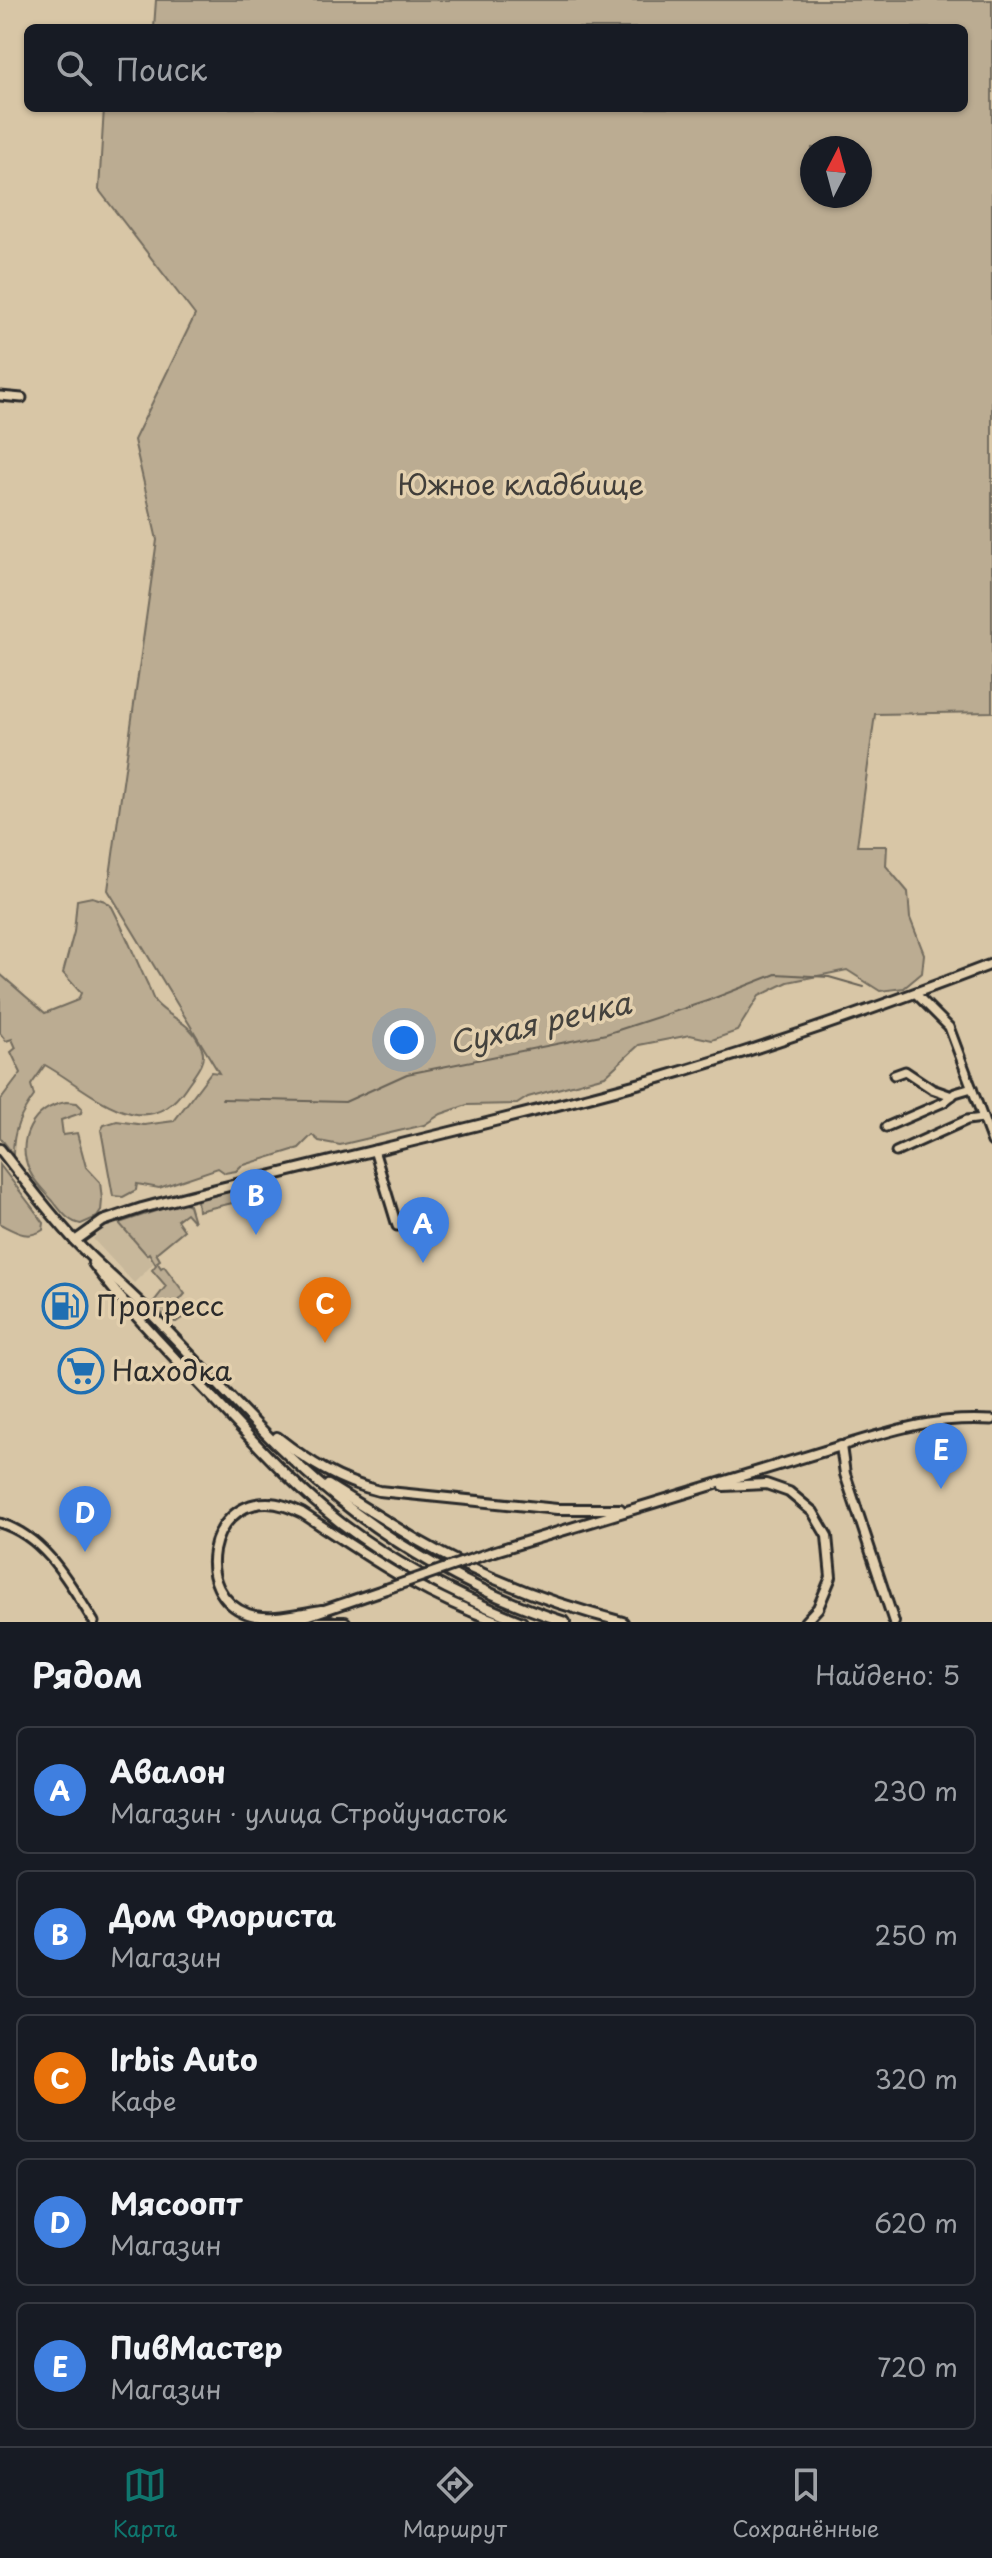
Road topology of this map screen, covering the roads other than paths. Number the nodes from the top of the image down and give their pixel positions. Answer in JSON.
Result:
{"nodes":[{"id":1,"x":0,"y":396,"type":"edge"},
{"id":2,"x":22,"y":398,"type":"dead end"},
{"id":3,"x":992,"y":964,"type":"edge"},
{"id":4,"x":916,"y":994,"type":"junction"},
{"id":5,"x":894,"y":1075,"type":"dead end"},
{"id":6,"x":972,"y":1088,"type":"junction"},
{"id":7,"x":952,"y":1096,"type":"junction"},
{"id":8,"x":987,"y":1124,"type":"edge"},
{"id":9,"x":886,"y":1127,"type":"dead end"},
{"id":10,"x":992,"y":1142,"type":"edge"},
{"id":11,"x":0,"y":1149,"type":"edge"},
{"id":12,"x":374,"y":1150,"type":"junction"},
{"id":13,"x":896,"y":1152,"type":"dead end"},
{"id":14,"x":397,"y":1226,"type":"dead end"},
{"id":15,"x":78,"y":1243,"type":"junction"},
{"id":16,"x":251,"y":1418,"type":"junction"},
{"id":17,"x":992,"y":1420,"type":"edge"},
{"id":18,"x":841,"y":1446,"type":"junction"},
{"id":19,"x":306,"y":1471,"type":"junction"},
{"id":20,"x":703,"y":1488,"type":"junction"},
{"id":21,"x":648,"y":1505,"type":"junction"},
{"id":22,"x":0,"y":1523,"type":"edge"},
{"id":23,"x":322,"y":1610,"type":"junction"},
{"id":24,"x":94,"y":1622,"type":"edge"},
{"id":25,"x":289,"y":1622,"type":"edge"},
{"id":26,"x":318,"y":1622,"type":"edge"},
{"id":27,"x":345,"y":1622,"type":"edge"},
{"id":28,"x":499,"y":1622,"type":"edge"},
{"id":29,"x":522,"y":1622,"type":"edge"},
{"id":30,"x":565,"y":1622,"type":"edge"},
{"id":31,"x":623,"y":1622,"type":"edge"},
{"id":32,"x":805,"y":1622,"type":"edge"},
{"id":33,"x":894,"y":1622,"type":"edge"}],
"edges":[{"from":1,"to":2,"type":"street"},
{"from":3,"to":4,"type":"main road"},
{"from":4,"to":6,"type":"street"},
{"from":4,"to":12,"type":"main road"},
{"from":5,"to":7,"type":"street"},
{"from":6,"to":7,"type":"street"},
{"from":6,"to":8,"type":"street"},
{"from":7,"to":9,"type":"street"},
{"from":8,"to":10,"type":"street"},
{"from":8,"to":13,"type":"street"},
{"from":11,"to":15,"type":"main road"},
{"from":12,"to":14,"type":"street"},
{"from":12,"to":15,"type":"main road"},
{"from":15,"to":16,"type":"main road"},
{"from":15,"to":29,"type":"main road"},
{"from":16,"to":19,"type":"main road"},
{"from":16,"to":21,"type":"main road"},
{"from":17,"to":18,"type":"street"},
{"from":18,"to":20,"type":"main road"},
{"from":18,"to":33,"type":"main road"},
{"from":19,"to":30,"type":"main road"},
{"from":19,"to":31,"type":"main road"},
{"from":20,"to":21,"type":"main road"},
{"from":20,"to":32,"type":"main road"},
{"from":21,"to":23,"type":"main road","bridge":true},
{"from":22,"to":24,"type":"street"},
{"from":23,"to":25,"type":"main road"},
{"from":23,"to":28,"type":"main road"},
{"from":26,"to":27,"type":"main road"}]}
